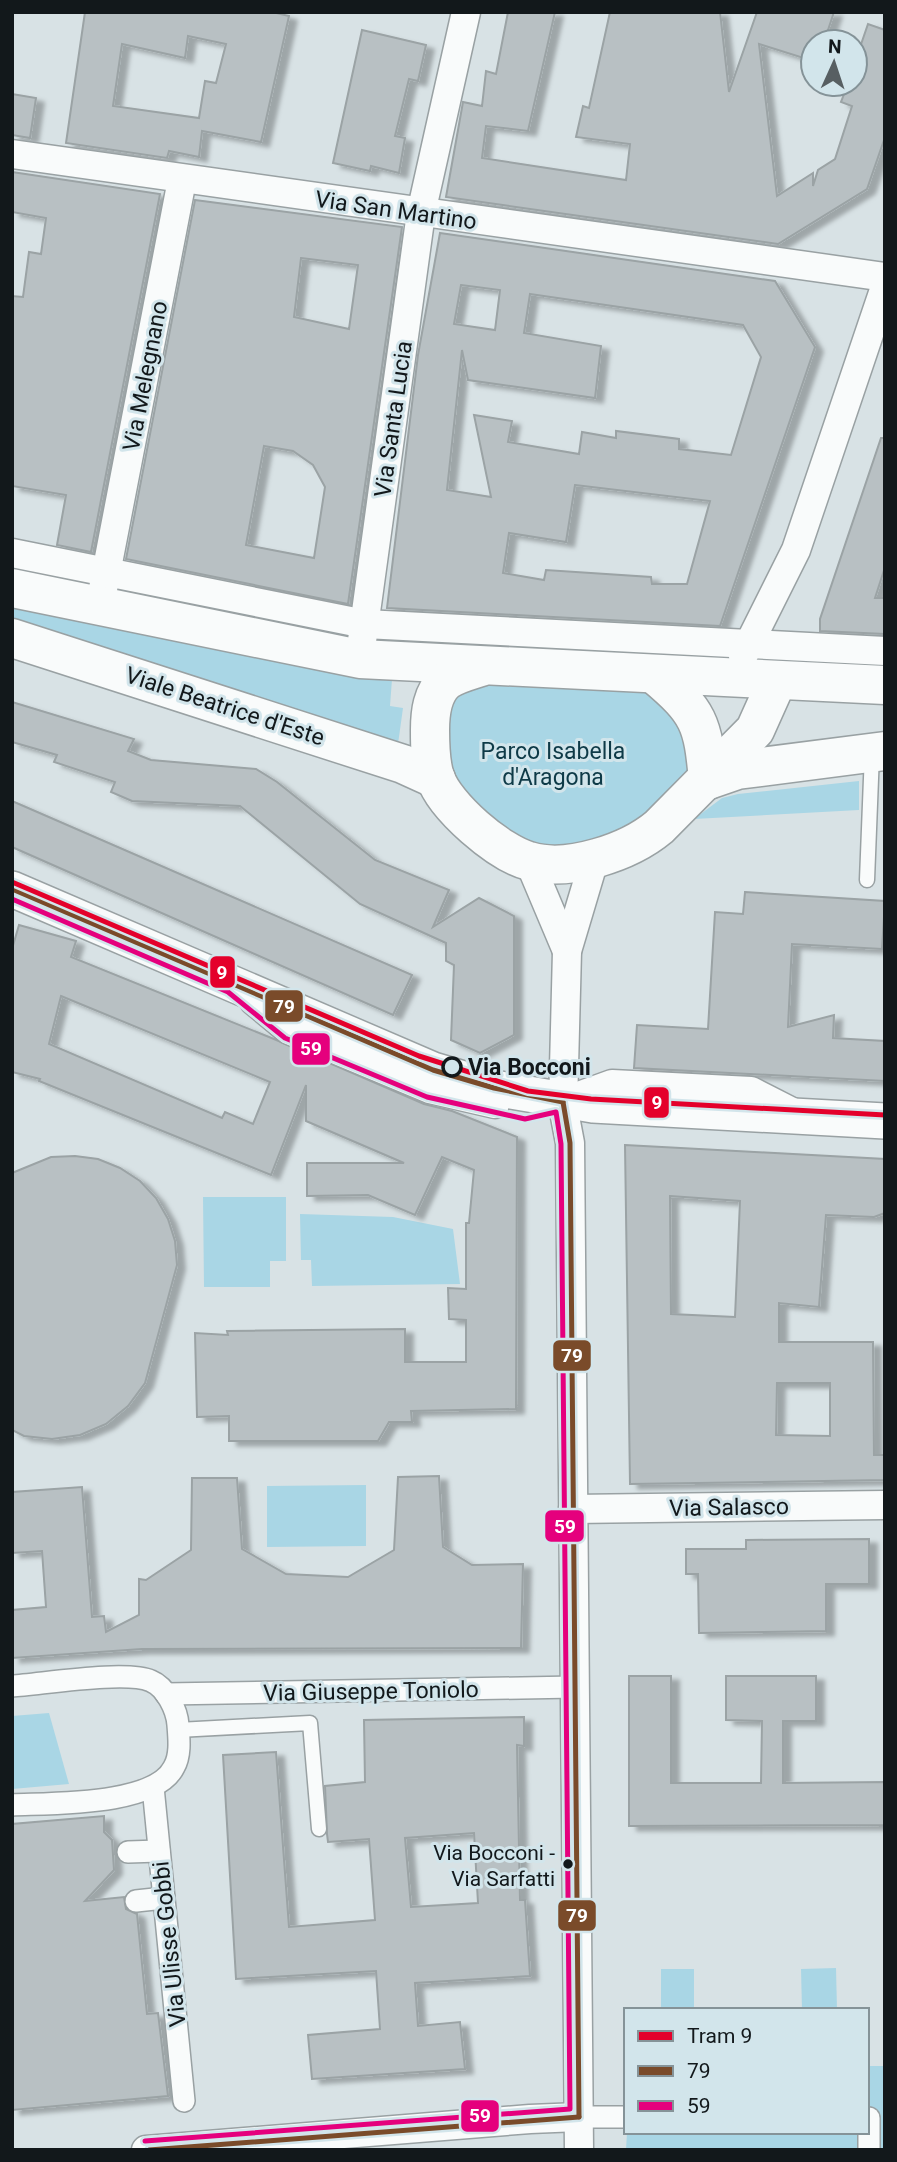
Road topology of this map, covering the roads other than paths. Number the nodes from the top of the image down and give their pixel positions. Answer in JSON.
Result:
{"nodes":[{"id":1,"x":466,"y":12,"type":"edge"},
{"id":2,"x":12,"y":155,"type":"edge"},
{"id":3,"x":182,"y":180,"type":"junction"},
{"id":4,"x":421,"y":213,"type":"junction"},
{"id":5,"x":885,"y":277,"type":"edge"},
{"id":6,"x":885,"y":287,"type":"edge"},
{"id":7,"x":796,"y":550,"type":"junction"},
{"id":8,"x":12,"y":553,"type":"edge"},
{"id":9,"x":12,"y":588,"type":"edge"},
{"id":10,"x":103,"y":588,"type":"junction"},
{"id":11,"x":12,"y":638,"type":"edge"},
{"id":12,"x":362,"y":642,"type":"junction"},
{"id":13,"x":751,"y":644,"type":"junction"},
{"id":14,"x":885,"y":651,"type":"edge"},
{"id":15,"x":509,"y":654,"type":"junction"},
{"id":16,"x":611,"y":655,"type":"junction"},
{"id":17,"x":779,"y":663,"type":"junction"},
{"id":18,"x":655,"y":675,"type":"junction"},
{"id":19,"x":729,"y":679,"type":"junction"},
{"id":20,"x":885,"y":685,"type":"edge"},
{"id":21,"x":879,"y":752,"type":"edge"},
{"id":22,"x":436,"y":779,"type":"junction"},
{"id":23,"x":708,"y":780,"type":"junction"},
{"id":24,"x":595,"y":857,"type":"junction"},
{"id":25,"x":529,"y":861,"type":"junction"},
{"id":26,"x":867,"y":880,"type":"dead end"},
{"id":27,"x":12,"y":889,"type":"edge"},
{"id":28,"x":567,"y":951,"type":"junction"},
{"id":29,"x":563,"y":1102,"type":"junction"},
{"id":30,"x":885,"y":1121,"type":"edge"},
{"id":31,"x":885,"y":1505,"type":"edge"},
{"id":32,"x":573,"y":1509,"type":"junction"},
{"id":33,"x":12,"y":1686,"type":"edge"},
{"id":34,"x":575,"y":1687,"type":"junction"},
{"id":35,"x":166,"y":1694,"type":"junction"},
{"id":36,"x":178,"y":1730,"type":"junction"},
{"id":37,"x":153,"y":1787,"type":"junction"},
{"id":38,"x":12,"y":1805,"type":"edge"},
{"id":39,"x":318,"y":1829,"type":"dead end"},
{"id":40,"x":159,"y":1851,"type":"junction"},
{"id":41,"x":128,"y":1852,"type":"dead end"},
{"id":42,"x":164,"y":1898,"type":"junction"},
{"id":43,"x":136,"y":1901,"type":"dead end"},
{"id":44,"x":184,"y":2101,"type":"dead end"},
{"id":45,"x":624,"y":2117,"type":"edge"},
{"id":46,"x":579,"y":2118,"type":"junction"},
{"id":47,"x":874,"y":2118,"type":"edge"},
{"id":48,"x":181,"y":2148,"type":"edge"},
{"id":49,"x":146,"y":2150,"type":"edge"},
{"id":50,"x":579,"y":2150,"type":"edge"},
{"id":51,"x":869,"y":2150,"type":"edge"}],
"edges":[{"from":1,"to":4,"type":"street","name":"Via Santa Lucia"},
{"from":2,"to":3,"type":"street","name":"Via San Martino"},
{"from":3,"to":4,"type":"street","name":"Via San Martino"},
{"from":3,"to":10,"type":"street","name":"Via Melegnano"},
{"from":4,"to":5,"type":"street","name":"Via San Martino"},
{"from":4,"to":12,"type":"street","name":"Via Santa Lucia"},
{"from":6,"to":7,"type":"street"},
{"from":7,"to":13,"type":"street"},
{"from":7,"to":17,"type":"street"},
{"from":8,"to":10,"type":"street"},
{"from":9,"to":10,"type":"main road"},
{"from":10,"to":12,"type":"main road"},
{"from":11,"to":22,"type":"main road","name":"Viale Beatrice d'Este"},
{"from":12,"to":15,"type":"main road"},
{"from":12,"to":15,"type":"street"},
{"from":13,"to":16,"type":"street"},
{"from":13,"to":17,"type":"street"},
{"from":13,"to":19,"type":"street"},
{"from":14,"to":17,"type":"street"},
{"from":15,"to":16,"type":"main road"},
{"from":15,"to":22,"type":"main road"},
{"from":16,"to":18,"type":"main road"},
{"from":17,"to":19,"type":"main road"},
{"from":17,"to":20,"type":"main road"},
{"from":17,"to":23,"type":"main road"},
{"from":18,"to":19,"type":"main road"},
{"from":18,"to":23,"type":"main road"},
{"from":21,"to":23,"type":"main road"},
{"from":21,"to":26,"type":"lane"},
{"from":22,"to":25,"type":"main road"},
{"from":23,"to":24,"type":"main road"},
{"from":24,"to":25,"type":"main road"},
{"from":24,"to":28,"type":"street"},
{"from":25,"to":28,"type":"street"},
{"from":27,"to":29,"type":"street"},
{"from":28,"to":29,"type":"street"},
{"from":29,"to":30,"type":"street"},
{"from":29,"to":32,"type":"street"},
{"from":31,"to":32,"type":"street","name":"Via Salasco"},
{"from":32,"to":34,"type":"street"},
{"from":33,"to":35,"type":"street"},
{"from":34,"to":35,"type":"street","name":"Via Giuseppe Toniolo"},
{"from":34,"to":46,"type":"street"},
{"from":35,"to":36,"type":"street"},
{"from":36,"to":37,"type":"street"},
{"from":36,"to":39,"type":"lane"},
{"from":37,"to":38,"type":"street"},
{"from":37,"to":40,"type":"street","name":"Via Ulisse Gobbi"},
{"from":40,"to":41,"type":"street"},
{"from":40,"to":42,"type":"street","name":"Via Ulisse Gobbi"},
{"from":42,"to":43,"type":"street"},
{"from":42,"to":44,"type":"street","name":"Via Ulisse Gobbi"},
{"from":45,"to":46,"type":"street"},
{"from":46,"to":48,"type":"street"},
{"from":46,"to":50,"type":"street"},
{"from":47,"to":51,"type":"street"},
{"from":48,"to":49,"type":"street"}]}
